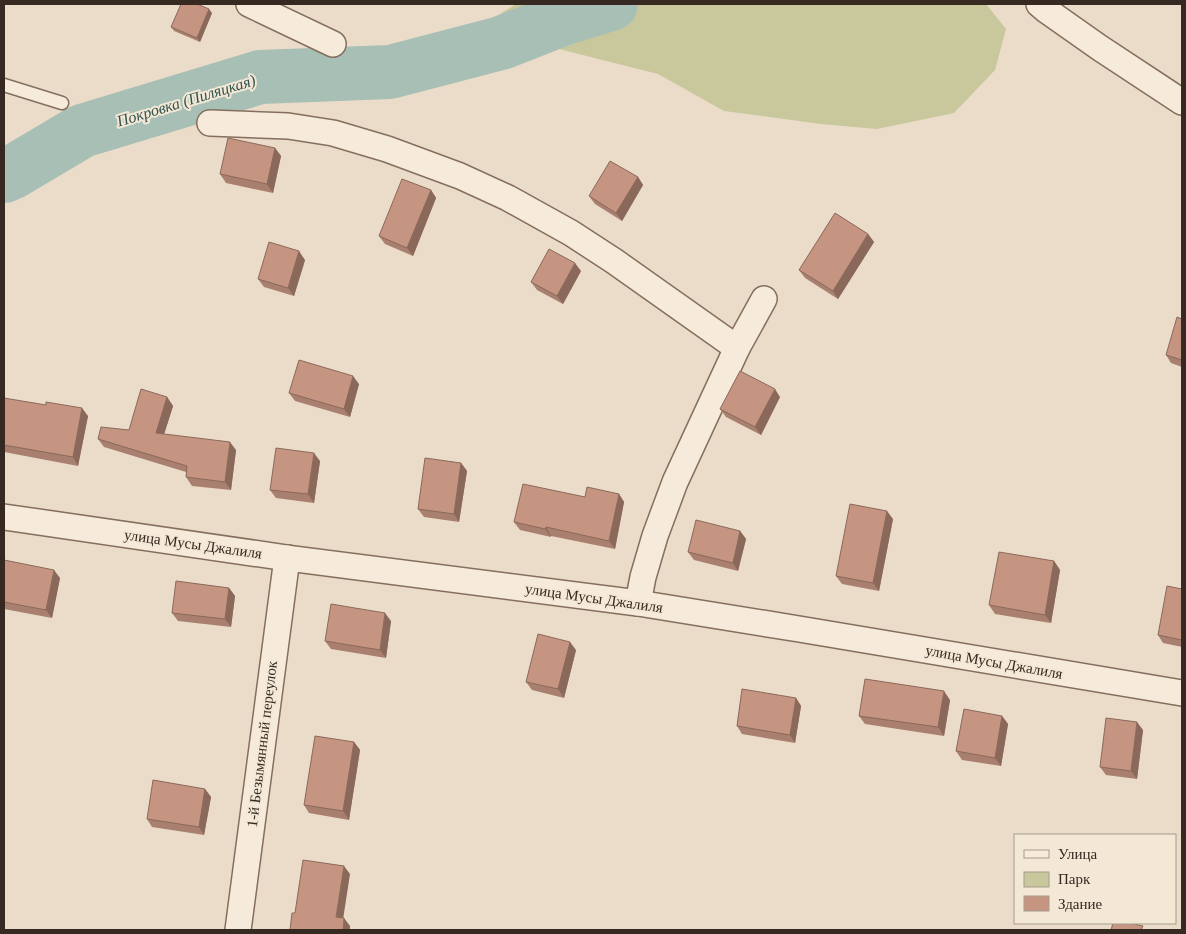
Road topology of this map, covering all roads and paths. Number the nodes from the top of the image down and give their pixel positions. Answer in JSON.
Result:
{"nodes":[{"id":1,"x":249,"y":4,"type":"edge"},
{"id":2,"x":1040,"y":4,"type":"edge"},
{"id":3,"x":334,"y":44,"type":"dead end"},
{"id":4,"x":4,"y":85,"type":"edge"},
{"id":5,"x":1182,"y":102,"type":"edge"},
{"id":6,"x":62,"y":103,"type":"dead end"},
{"id":7,"x":210,"y":123,"type":"dead end"},
{"id":8,"x":764,"y":299,"type":"dead end"},
{"id":9,"x":736,"y":348,"type":"junction"},
{"id":10,"x":4,"y":517,"type":"edge"},
{"id":11,"x":287,"y":558,"type":"junction"},
{"id":12,"x":638,"y":603,"type":"junction"},
{"id":13,"x":1182,"y":693,"type":"edge"},
{"id":14,"x":238,"y":930,"type":"edge"}],
"edges":[{"from":1,"to":3,"type":"street"},
{"from":2,"to":5,"type":"street"},
{"from":4,"to":6,"type":"lane"},
{"from":7,"to":9,"type":"street"},
{"from":8,"to":9,"type":"street"},
{"from":9,"to":12,"type":"street"},
{"from":10,"to":11,"type":"street","name":"улица Мусы Джалиля"},
{"from":11,"to":12,"type":"street","name":"улица Мусы Джалиля"},
{"from":11,"to":14,"type":"street","name":"1-й Безымянный переулок"},
{"from":12,"to":13,"type":"street","name":"улица Мусы Джалиля"}]}
